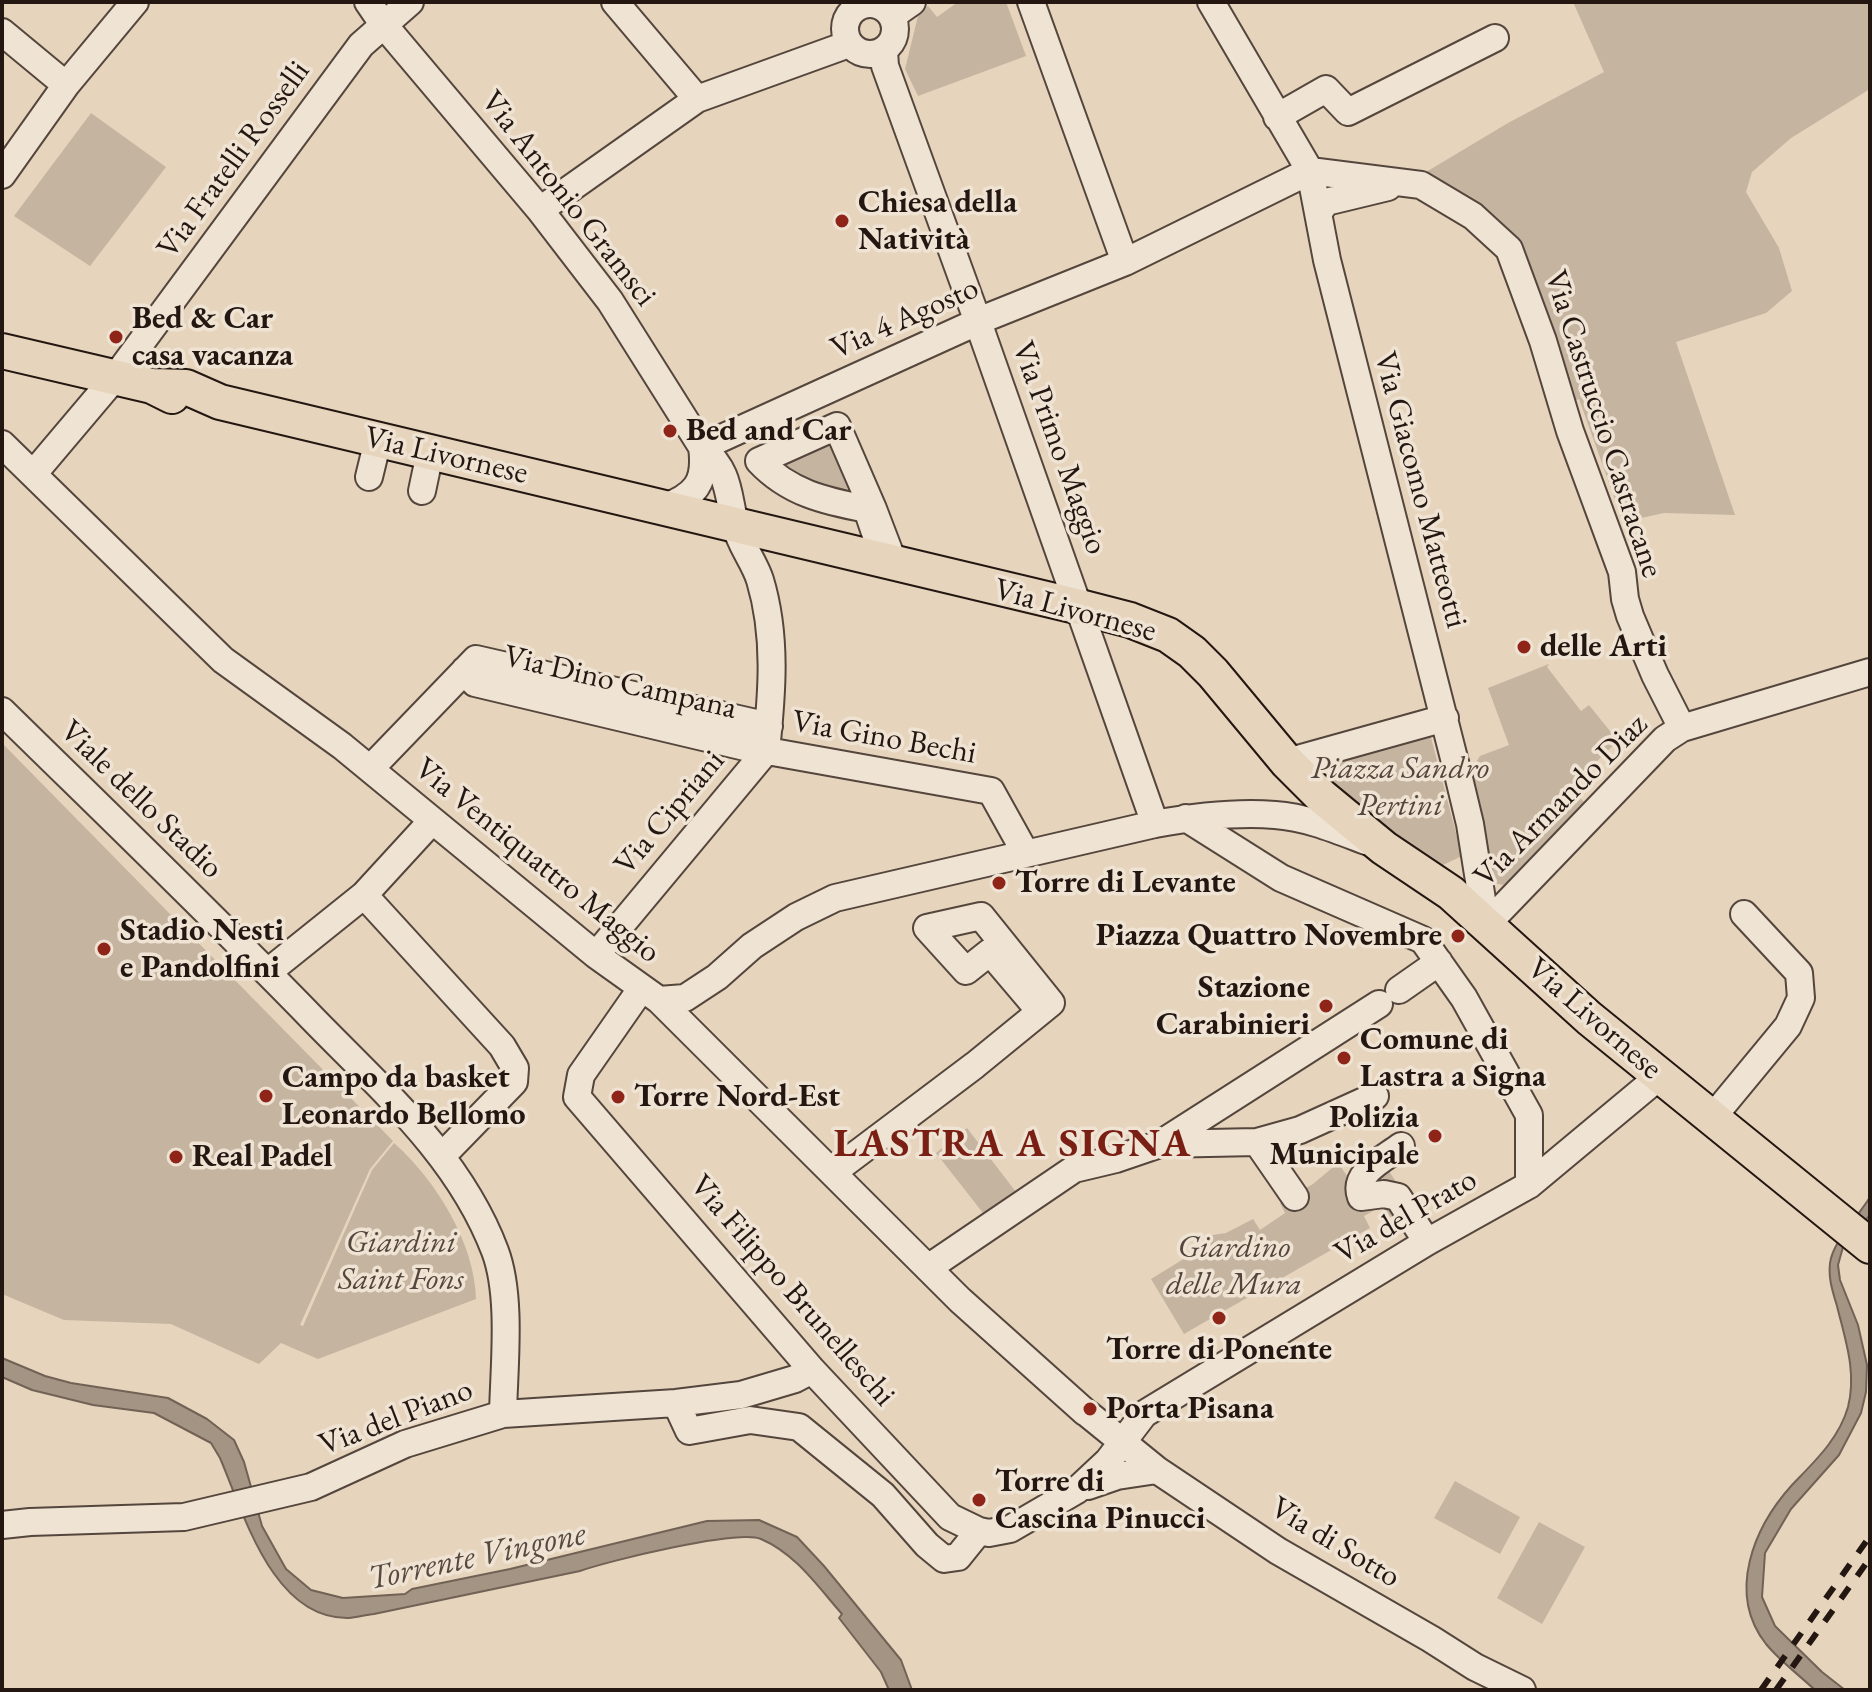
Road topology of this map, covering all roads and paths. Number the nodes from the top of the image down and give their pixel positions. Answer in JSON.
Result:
{"nodes":[{"id":1,"x":135,"y":2,"type":"edge"},
{"id":2,"x":368,"y":2,"type":"edge"},
{"id":3,"x":410,"y":2,"type":"edge"},
{"id":4,"x":615,"y":2,"type":"edge"},
{"id":5,"x":1031,"y":2,"type":"edge"},
{"id":6,"x":1211,"y":2,"type":"edge"},
{"id":7,"x":847,"y":7,"type":"edge"},
{"id":8,"x":902,"y":9,"type":"edge"},
{"id":9,"x":383,"y":24,"type":"junction"},
{"id":10,"x":2,"y":32,"type":"edge"},
{"id":11,"x":1495,"y":38,"type":"dead end"},
{"id":12,"x":849,"y":44,"type":"junction"},
{"id":13,"x":884,"y":51,"type":"junction"},
{"id":14,"x":66,"y":85,"type":"junction"},
{"id":15,"x":697,"y":99,"type":"junction"},
{"id":16,"x":1277,"y":117,"type":"junction"},
{"id":17,"x":1310,"y":171,"type":"junction"},
{"id":18,"x":2,"y":175,"type":"edge"},
{"id":19,"x":1411,"y":181,"type":"junction"},
{"id":20,"x":540,"y":210,"type":"junction"},
{"id":21,"x":1319,"y":212,"type":"junction"},
{"id":22,"x":1125,"y":262,"type":"junction"},
{"id":23,"x":978,"y":322,"type":"junction"},
{"id":24,"x":9,"y":352,"type":"edge"},
{"id":25,"x":119,"y":372,"type":"junction"},
{"id":26,"x":824,"y":393,"type":"junction"},
{"id":27,"x":837,"y":426,"type":"junction"},
{"id":28,"x":744,"y":428,"type":"junction"},
{"id":29,"x":378,"y":440,"type":"junction"},
{"id":30,"x":2,"y":444,"type":"edge"},
{"id":31,"x":702,"y":447,"type":"junction"},
{"id":32,"x":430,"y":453,"type":"junction"},
{"id":33,"x":759,"y":461,"type":"junction"},
{"id":34,"x":34,"y":473,"type":"junction"},
{"id":35,"x":369,"y":477,"type":"dead end"},
{"id":36,"x":726,"y":477,"type":"junction"},
{"id":37,"x":422,"y":491,"type":"dead end"},
{"id":38,"x":663,"y":508,"type":"junction"},
{"id":39,"x":735,"y":526,"type":"junction"},
{"id":40,"x":769,"y":533,"type":"junction"},
{"id":41,"x":890,"y":563,"type":"junction"},
{"id":42,"x":1080,"y":607,"type":"junction"},
{"id":43,"x":1870,"y":672,"type":"edge"},
{"id":44,"x":2,"y":711,"type":"edge"},
{"id":45,"x":1445,"y":718,"type":"junction"},
{"id":46,"x":1682,"y":728,"type":"junction"},
{"id":47,"x":767,"y":739,"type":"junction"},
{"id":48,"x":1287,"y":762,"type":"junction"},
{"id":49,"x":370,"y":769,"type":"junction"},
{"id":50,"x":1186,"y":818,"type":"junction"},
{"id":51,"x":431,"y":822,"type":"junction"},
{"id":52,"x":1155,"y":824,"type":"junction"},
{"id":53,"x":1470,"y":824,"type":"junction"},
{"id":54,"x":1384,"y":848,"type":"junction"},
{"id":55,"x":1026,"y":854,"type":"junction"},
{"id":56,"x":1451,"y":893,"type":"junction"},
{"id":57,"x":364,"y":895,"type":"junction"},
{"id":58,"x":1744,"y":914,"type":"dead end"},
{"id":59,"x":1486,"y":925,"type":"junction"},
{"id":60,"x":596,"y":955,"type":"junction"},
{"id":61,"x":1439,"y":962,"type":"junction"},
{"id":62,"x":268,"y":972,"type":"junction"},
{"id":63,"x":662,"y":996,"type":"junction"},
{"id":64,"x":1046,"y":1007,"type":"junction"},
{"id":65,"x":1649,"y":1085,"type":"dead end"},
{"id":66,"x":1375,"y":1096,"type":"dead end"},
{"id":67,"x":1712,"y":1118,"type":"junction"},
{"id":68,"x":1257,"y":1142,"type":"junction"},
{"id":69,"x":1160,"y":1144,"type":"junction"},
{"id":70,"x":1401,"y":1146,"type":"dead end"},
{"id":71,"x":442,"y":1156,"type":"junction"},
{"id":72,"x":833,"y":1172,"type":"junction"},
{"id":73,"x":1529,"y":1185,"type":"junction"},
{"id":74,"x":1295,"y":1197,"type":"dead end"},
{"id":75,"x":1427,"y":1242,"type":"junction"},
{"id":76,"x":1870,"y":1246,"type":"edge"},
{"id":77,"x":928,"y":1268,"type":"junction"},
{"id":78,"x":812,"y":1370,"type":"junction"},
{"id":79,"x":676,"y":1403,"type":"junction"},
{"id":80,"x":503,"y":1414,"type":"junction"},
{"id":81,"x":1121,"y":1443,"type":"junction"},
{"id":82,"x":1157,"y":1470,"type":"junction"},
{"id":83,"x":1077,"y":1490,"type":"junction"},
{"id":84,"x":2,"y":1525,"type":"edge"},
{"id":85,"x":979,"y":1531,"type":"junction"},
{"id":86,"x":1522,"y":1690,"type":"edge"}],
"edges":[{"from":1,"to":14,"type":"street"},
{"from":2,"to":9,"type":"street","name":"Via Antonio Gramsci"},
{"from":3,"to":9,"type":"street","name":"Via Fratelli Rosselli"},
{"from":4,"to":15,"type":"street"},
{"from":5,"to":22,"type":"street"},
{"from":6,"to":16,"type":"street","name":"Via Giacomo Matteotti"},
{"from":7,"to":8,"type":"street"},
{"from":7,"to":12,"type":"street"},
{"from":8,"to":13,"type":"street"},
{"from":9,"to":20,"type":"street","name":"Via Antonio Gramsci"},
{"from":9,"to":25,"type":"street","name":"Via Fratelli Rosselli"},
{"from":10,"to":14,"type":"street"},
{"from":11,"to":16,"type":"street"},
{"from":12,"to":13,"type":"street"},
{"from":12,"to":15,"type":"street"},
{"from":13,"to":23,"type":"street","name":"Via Primo Maggio"},
{"from":14,"to":18,"type":"street"},
{"from":15,"to":20,"type":"street"},
{"from":16,"to":17,"type":"street","name":"Via Giacomo Matteotti"},
{"from":17,"to":19,"type":"street","name":"Via Castruccio Castracane"},
{"from":17,"to":21,"type":"street","name":"Via Giacomo Matteotti"},
{"from":17,"to":22,"type":"street","name":"Via 4 Agosto"},
{"from":19,"to":21,"type":"street"},
{"from":19,"to":46,"type":"street","name":"Via Castruccio Castracane"},
{"from":20,"to":31,"type":"street","name":"Via Antonio Gramsci"},
{"from":21,"to":45,"type":"street","name":"Via Giacomo Matteotti"},
{"from":22,"to":23,"type":"street","name":"Via 4 Agosto"},
{"from":23,"to":26,"type":"street","name":"Via 4 Agosto"},
{"from":23,"to":42,"type":"street","name":"Via Primo Maggio"},
{"from":24,"to":25,"type":"main road","name":"Via Livornese"},
{"from":25,"to":29,"type":"main road","name":"Via Livornese"},
{"from":25,"to":34,"type":"street","name":"Via Fratelli Rosselli"},
{"from":26,"to":27,"type":"street"},
{"from":26,"to":28,"type":"street","name":"Via 4 Agosto"},
{"from":27,"to":33,"type":"street"},
{"from":27,"to":41,"type":"street"},
{"from":28,"to":31,"type":"street","name":"Via 4 Agosto"},
{"from":28,"to":33,"type":"street"},
{"from":29,"to":32,"type":"main road","name":"Via Livornese"},
{"from":29,"to":35,"type":"street"},
{"from":30,"to":34,"type":"street","name":"Via Ventiquattro Maggio"},
{"from":31,"to":36,"type":"street","name":"Via Antonio Gramsci"},
{"from":31,"to":38,"type":"street"},
{"from":32,"to":37,"type":"street"},
{"from":32,"to":38,"type":"main road","name":"Via Livornese"},
{"from":33,"to":41,"type":"street"},
{"from":34,"to":49,"type":"street","name":"Via Ventiquattro Maggio"},
{"from":36,"to":39,"type":"street","name":"Via Antonio Gramsci"},
{"from":36,"to":40,"type":"street","name":"Via Antonio Gramsci"},
{"from":38,"to":39,"type":"main road","name":"Via Livornese"},
{"from":39,"to":40,"type":"main road","name":"Via Livornese"},
{"from":39,"to":47,"type":"street","name":"Via Antonio Gramsci"},
{"from":40,"to":41,"type":"main road","name":"Via Livornese"},
{"from":41,"to":42,"type":"main road","name":"Via Livornese"},
{"from":42,"to":48,"type":"main road","name":"Via Livornese"},
{"from":42,"to":52,"type":"street","name":"Via Primo Maggio"},
{"from":43,"to":46,"type":"street","name":"Via Armando Diaz"},
{"from":44,"to":62,"type":"street","name":"Viale dello Stadio"},
{"from":45,"to":48,"type":"street"},
{"from":45,"to":53,"type":"street","name":"Via Giacomo Matteotti"},
{"from":46,"to":59,"type":"street","name":"Via Armando Diaz"},
{"from":47,"to":49,"type":"street","name":"Via Dino Campana"},
{"from":47,"to":55,"type":"street","name":"Via Gino Bechi"},
{"from":47,"to":60,"type":"street","name":"Via Cipriani"},
{"from":48,"to":54,"type":"main road","name":"Via Livornese"},
{"from":49,"to":51,"type":"street","name":"Via Ventiquattro Maggio"},
{"from":50,"to":52,"type":"street"},
{"from":50,"to":54,"type":"street"},
{"from":50,"to":61,"type":"street"},
{"from":51,"to":57,"type":"street"},
{"from":51,"to":60,"type":"street","name":"Via Ventiquattro Maggio"},
{"from":52,"to":55,"type":"street"},
{"from":53,"to":56,"type":"street","name":"Via Giacomo Matteotti"},
{"from":53,"to":59,"type":"street","name":"Via Giacomo Matteotti"},
{"from":54,"to":56,"type":"main road","name":"Via Livornese"},
{"from":55,"to":63,"type":"street"},
{"from":56,"to":59,"type":"main road","name":"Via Livornese"},
{"from":57,"to":62,"type":"street"},
{"from":57,"to":71,"type":"street"},
{"from":58,"to":67,"type":"street"},
{"from":59,"to":67,"type":"main road","name":"Via Livornese"},
{"from":60,"to":63,"type":"street","name":"Via Ventiquattro Maggio"},
{"from":61,"to":69,"type":"street"},
{"from":61,"to":73,"type":"street","name":"Via del Prato"},
{"from":62,"to":71,"type":"street","name":"Viale dello Stadio"},
{"from":63,"to":72,"type":"street","name":"Via Ventiquattro Maggio"},
{"from":63,"to":78,"type":"street","name":"Via Filippo Brunelleschi"},
{"from":64,"to":64,"type":"street"},
{"from":64,"to":72,"type":"street"},
{"from":65,"to":73,"type":"street","name":"Via del Prato"},
{"from":66,"to":68,"type":"street"},
{"from":67,"to":76,"type":"main road","name":"Via Livornese"},
{"from":68,"to":69,"type":"street"},
{"from":68,"to":74,"type":"street"},
{"from":69,"to":77,"type":"street"},
{"from":70,"to":75,"type":"street"},
{"from":71,"to":80,"type":"street","name":"Viale dello Stadio"},
{"from":72,"to":77,"type":"street","name":"Via Ventiquattro Maggio"},
{"from":73,"to":75,"type":"street","name":"Via del Prato"},
{"from":75,"to":81,"type":"street","name":"Via del Prato"},
{"from":77,"to":81,"type":"street","name":"Via di Sotto"},
{"from":78,"to":79,"type":"street","name":"Via del Piano"},
{"from":78,"to":85,"type":"street","name":"Via Filippo Brunelleschi"},
{"from":79,"to":80,"type":"street","name":"Via del Piano"},
{"from":79,"to":85,"type":"street"},
{"from":80,"to":84,"type":"street","name":"Via del Piano"},
{"from":81,"to":82,"type":"street","name":"Via di Sotto"},
{"from":81,"to":83,"type":"street"},
{"from":82,"to":83,"type":"street"},
{"from":82,"to":86,"type":"street","name":"Via di Sotto"},
{"from":83,"to":85,"type":"street"}]}
